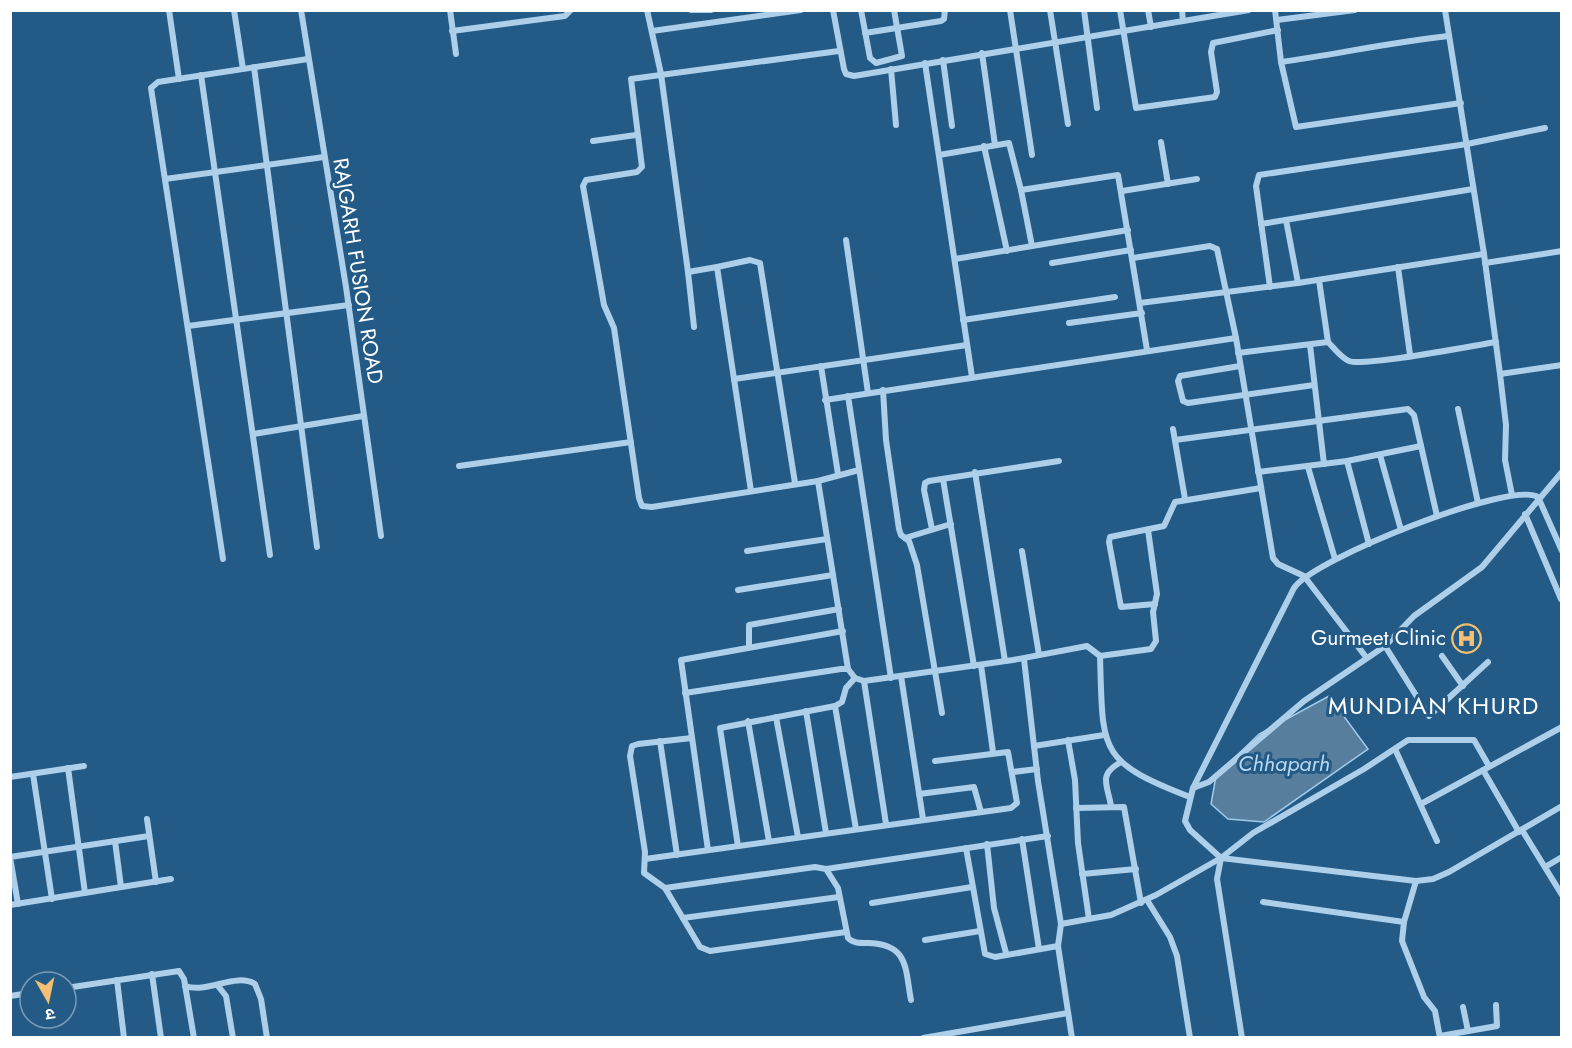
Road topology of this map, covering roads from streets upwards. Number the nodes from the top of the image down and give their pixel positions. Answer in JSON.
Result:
{"nodes":[{"id":1,"x":169,"y":10,"type":"edge"},
{"id":2,"x":234,"y":10,"type":"edge"},
{"id":3,"x":301,"y":10,"type":"edge"},
{"id":4,"x":450,"y":10,"type":"edge"},
{"id":5,"x":529,"y":10,"type":"edge"},
{"id":6,"x":571,"y":10,"type":"edge"},
{"id":7,"x":647,"y":10,"type":"edge"},
{"id":8,"x":691,"y":10,"type":"edge"},
{"id":9,"x":711,"y":10,"type":"edge"},
{"id":10,"x":801,"y":10,"type":"edge"},
{"id":11,"x":833,"y":10,"type":"edge"},
{"id":12,"x":861,"y":10,"type":"edge"},
{"id":13,"x":894,"y":10,"type":"edge"},
{"id":14,"x":945,"y":10,"type":"edge"},
{"id":15,"x":1010,"y":10,"type":"edge"},
{"id":16,"x":1050,"y":10,"type":"edge"},
{"id":17,"x":1084,"y":10,"type":"edge"},
{"id":18,"x":1120,"y":10,"type":"edge"},
{"id":19,"x":1148,"y":10,"type":"edge"},
{"id":20,"x":1182,"y":10,"type":"edge"},
{"id":21,"x":1275,"y":10,"type":"edge"},
{"id":22,"x":1355,"y":10,"type":"edge"},
{"id":23,"x":1445,"y":10,"type":"edge"},
{"id":24,"x":1246,"y":11,"type":"edge"},
{"id":25,"x":1213,"y":13,"type":"edge"},
{"id":26,"x":530,"y":20,"type":"junction"},
{"id":27,"x":1277,"y":20,"type":"junction"},
{"id":28,"x":1183,"y":21,"type":"junction"},
{"id":29,"x":1150,"y":27,"type":"junction"},
{"id":30,"x":898,"y":28,"type":"junction"},
{"id":31,"x":1278,"y":30,"type":"junction"},
{"id":32,"x":452,"y":31,"type":"junction"},
{"id":33,"x":1123,"y":31,"type":"junction"},
{"id":34,"x":652,"y":32,"type":"junction"},
{"id":35,"x":865,"y":33,"type":"junction"},
{"id":36,"x":1088,"y":36,"type":"junction"},
{"id":37,"x":1449,"y":36,"type":"junction"},
{"id":38,"x":1056,"y":41,"type":"junction"},
{"id":39,"x":1017,"y":49,"type":"junction"},
{"id":40,"x":839,"y":51,"type":"junction"},
{"id":41,"x":982,"y":53,"type":"junction"},
{"id":42,"x":456,"y":54,"type":"dead end"},
{"id":43,"x":308,"y":59,"type":"junction"},
{"id":44,"x":943,"y":60,"type":"junction"},
{"id":45,"x":1281,"y":62,"type":"junction"},
{"id":46,"x":925,"y":63,"type":"junction"},
{"id":47,"x":254,"y":67,"type":"junction"},
{"id":48,"x":243,"y":69,"type":"junction"},
{"id":49,"x":891,"y":69,"type":"junction"},
{"id":50,"x":661,"y":74,"type":"junction"},
{"id":51,"x":201,"y":75,"type":"junction"},
{"id":52,"x":179,"y":79,"type":"junction"},
{"id":53,"x":1461,"y":103,"type":"junction"},
{"id":54,"x":1097,"y":108,"type":"dead end"},
{"id":55,"x":1068,"y":124,"type":"dead end"},
{"id":56,"x":896,"y":125,"type":"dead end"},
{"id":57,"x":952,"y":126,"type":"dead end"},
{"id":58,"x":1545,"y":128,"type":"dead end"},
{"id":59,"x":636,"y":135,"type":"junction"},
{"id":60,"x":593,"y":141,"type":"dead end"},
{"id":61,"x":1161,"y":142,"type":"dead end"},
{"id":62,"x":1467,"y":144,"type":"junction"},
{"id":63,"x":995,"y":145,"type":"junction"},
{"id":64,"x":984,"y":146,"type":"junction"},
{"id":65,"x":1032,"y":154,"type":"dead end"},
{"id":66,"x":939,"y":155,"type":"junction"},
{"id":67,"x":324,"y":157,"type":"junction"},
{"id":68,"x":267,"y":165,"type":"junction"},
{"id":69,"x":216,"y":172,"type":"junction"},
{"id":70,"x":165,"y":179,"type":"junction"},
{"id":71,"x":1197,"y":179,"type":"dead end"},
{"id":72,"x":1168,"y":184,"type":"junction"},
{"id":73,"x":1473,"y":189,"type":"junction"},
{"id":74,"x":1021,"y":190,"type":"junction"},
{"id":75,"x":1122,"y":191,"type":"junction"},
{"id":76,"x":1286,"y":220,"type":"junction"},
{"id":77,"x":1261,"y":224,"type":"junction"},
{"id":78,"x":1128,"y":230,"type":"junction"},
{"id":79,"x":846,"y":240,"type":"dead end"},
{"id":80,"x":1032,"y":246,"type":"junction"},
{"id":81,"x":1007,"y":250,"type":"junction"},
{"id":82,"x":1131,"y":250,"type":"junction"},
{"id":83,"x":1562,"y":251,"type":"edge"},
{"id":84,"x":1484,"y":254,"type":"junction"},
{"id":85,"x":1133,"y":258,"type":"junction"},
{"id":86,"x":955,"y":260,"type":"junction"},
{"id":87,"x":1052,"y":262,"type":"dead end"},
{"id":88,"x":1485,"y":263,"type":"junction"},
{"id":89,"x":717,"y":267,"type":"junction"},
{"id":90,"x":1398,"y":267,"type":"junction"},
{"id":91,"x":688,"y":272,"type":"junction"},
{"id":92,"x":1319,"y":280,"type":"junction"},
{"id":93,"x":1298,"y":283,"type":"junction"},
{"id":94,"x":1270,"y":287,"type":"junction"},
{"id":95,"x":1227,"y":292,"type":"junction"},
{"id":96,"x":1116,"y":297,"type":"dead end"},
{"id":97,"x":1140,"y":303,"type":"junction"},
{"id":98,"x":349,"y":305,"type":"junction"},
{"id":99,"x":287,"y":313,"type":"junction"},
{"id":100,"x":1142,"y":313,"type":"junction"},
{"id":101,"x":238,"y":320,"type":"junction"},
{"id":102,"x":963,"y":320,"type":"junction"},
{"id":103,"x":1069,"y":323,"type":"dead end"},
{"id":104,"x":188,"y":327,"type":"junction"},
{"id":105,"x":694,"y":327,"type":"dead end"},
{"id":106,"x":1236,"y":338,"type":"junction"},
{"id":107,"x":1328,"y":342,"type":"junction"},
{"id":108,"x":1496,"y":342,"type":"junction"},
{"id":109,"x":967,"y":345,"type":"junction"},
{"id":110,"x":1310,"y":345,"type":"junction"},
{"id":111,"x":1147,"y":350,"type":"junction"},
{"id":112,"x":1238,"y":353,"type":"junction"},
{"id":113,"x":1410,"y":355,"type":"junction"},
{"id":114,"x":863,"y":358,"type":"junction"},
{"id":115,"x":1562,"y":364,"type":"edge"},
{"id":116,"x":821,"y":366,"type":"junction"},
{"id":117,"x":1240,"y":366,"type":"junction"},
{"id":118,"x":777,"y":372,"type":"junction"},
{"id":119,"x":1500,"y":374,"type":"junction"},
{"id":120,"x":972,"y":377,"type":"junction"},
{"id":121,"x":734,"y":379,"type":"junction"},
{"id":122,"x":1314,"y":385,"type":"junction"},
{"id":123,"x":883,"y":390,"type":"junction"},
{"id":124,"x":868,"y":393,"type":"junction"},
{"id":125,"x":1246,"y":395,"type":"junction"},
{"id":126,"x":848,"y":396,"type":"junction"},
{"id":127,"x":825,"y":400,"type":"junction"},
{"id":128,"x":1458,"y":409,"type":"dead end"},
{"id":129,"x":363,"y":416,"type":"junction"},
{"id":130,"x":1319,"y":422,"type":"junction"},
{"id":131,"x":302,"y":426,"type":"junction"},
{"id":132,"x":1173,"y":429,"type":"dead end"},
{"id":133,"x":1252,"y":431,"type":"junction"},
{"id":134,"x":253,"y":434,"type":"junction"},
{"id":135,"x":1174,"y":440,"type":"junction"},
{"id":136,"x":631,"y":442,"type":"junction"},
{"id":137,"x":1421,"y":447,"type":"junction"},
{"id":138,"x":1380,"y":455,"type":"junction"},
{"id":139,"x":1059,"y":461,"type":"dead end"},
{"id":140,"x":1347,"y":461,"type":"junction"},
{"id":141,"x":1324,"y":464,"type":"junction"},
{"id":142,"x":459,"y":466,"type":"dead end"},
{"id":143,"x":1308,"y":466,"type":"junction"},
{"id":144,"x":859,"y":470,"type":"junction"},
{"id":145,"x":975,"y":472,"type":"junction"},
{"id":146,"x":1258,"y":472,"type":"junction"},
{"id":147,"x":1562,"y":472,"type":"edge"},
{"id":148,"x":838,"y":474,"type":"junction"},
{"id":149,"x":943,"y":479,"type":"junction"},
{"id":150,"x":818,"y":481,"type":"junction"},
{"id":151,"x":795,"y":483,"type":"junction"},
{"id":152,"x":1261,"y":488,"type":"junction"},
{"id":153,"x":751,"y":491,"type":"junction"},
{"id":154,"x":1512,"y":495,"type":"junction"},
{"id":155,"x":1538,"y":497,"type":"junction"},
{"id":156,"x":1185,"y":498,"type":"junction"},
{"id":157,"x":1478,"y":503,"type":"junction"},
{"id":158,"x":1525,"y":514,"type":"junction"},
{"id":159,"x":1437,"y":516,"type":"junction"},
{"id":160,"x":951,"y":524,"type":"junction"},
{"id":161,"x":932,"y":529,"type":"junction"},
{"id":162,"x":1148,"y":530,"type":"junction"},
{"id":163,"x":1401,"y":530,"type":"junction"},
{"id":164,"x":381,"y":536,"type":"dead end"},
{"id":165,"x":905,"y":538,"type":"junction"},
{"id":166,"x":827,"y":539,"type":"junction"},
{"id":167,"x":1369,"y":544,"type":"junction"},
{"id":168,"x":317,"y":547,"type":"dead end"},
{"id":169,"x":747,"y":551,"type":"dead end"},
{"id":170,"x":1022,"y":551,"type":"dead end"},
{"id":171,"x":1562,"y":551,"type":"edge"},
{"id":172,"x":270,"y":555,"type":"dead end"},
{"id":173,"x":223,"y":559,"type":"dead end"},
{"id":174,"x":1335,"y":559,"type":"junction"},
{"id":175,"x":833,"y":575,"type":"junction"},
{"id":176,"x":1304,"y":576,"type":"junction"},
{"id":177,"x":738,"y":590,"type":"dead end"},
{"id":178,"x":1561,"y":599,"type":"edge"},
{"id":179,"x":1155,"y":604,"type":"junction"},
{"id":180,"x":839,"y":609,"type":"junction"},
{"id":181,"x":843,"y":632,"type":"junction"},
{"id":182,"x":1385,"y":646,"type":"junction"},
{"id":183,"x":749,"y":647,"type":"junction"},
{"id":184,"x":1039,"y":655,"type":"junction"},
{"id":185,"x":1442,"y":656,"type":"dead end"},
{"id":186,"x":1100,"y":657,"type":"junction"},
{"id":187,"x":1366,"y":657,"type":"junction"},
{"id":188,"x":1024,"y":658,"type":"junction"},
{"id":189,"x":1005,"y":662,"type":"junction"},
{"id":190,"x":1488,"y":662,"type":"dead end"},
{"id":191,"x":977,"y":665,"type":"junction"},
{"id":192,"x":848,"y":669,"type":"junction"},
{"id":193,"x":935,"y":672,"type":"junction"},
{"id":194,"x":901,"y":676,"type":"junction"},
{"id":195,"x":855,"y":678,"type":"junction"},
{"id":196,"x":891,"y":678,"type":"junction"},
{"id":197,"x":864,"y":681,"type":"junction"},
{"id":198,"x":1463,"y":686,"type":"junction"},
{"id":199,"x":685,"y":693,"type":"junction"},
{"id":200,"x":836,"y":706,"type":"junction"},
{"id":201,"x":806,"y":711,"type":"junction"},
{"id":202,"x":942,"y":713,"type":"dead end"},
{"id":203,"x":776,"y":717,"type":"junction"},
{"id":204,"x":748,"y":722,"type":"junction"},
{"id":205,"x":1562,"y":727,"type":"edge"},
{"id":206,"x":1104,"y":735,"type":"junction"},
{"id":207,"x":692,"y":738,"type":"junction"},
{"id":208,"x":1068,"y":740,"type":"junction"},
{"id":209,"x":660,"y":741,"type":"junction"},
{"id":210,"x":1034,"y":746,"type":"junction"},
{"id":211,"x":1395,"y":749,"type":"junction"},
{"id":212,"x":993,"y":752,"type":"junction"},
{"id":213,"x":935,"y":761,"type":"dead end"},
{"id":214,"x":1121,"y":762,"type":"junction"},
{"id":215,"x":84,"y":766,"type":"dead end"},
{"id":216,"x":68,"y":768,"type":"junction"},
{"id":217,"x":1486,"y":768,"type":"junction"},
{"id":218,"x":1037,"y":769,"type":"junction"},
{"id":219,"x":1013,"y":772,"type":"junction"},
{"id":220,"x":33,"y":774,"type":"junction"},
{"id":221,"x":10,"y":777,"type":"edge"},
{"id":222,"x":1193,"y":788,"type":"junction"},
{"id":223,"x":919,"y":794,"type":"junction"},
{"id":224,"x":1190,"y":797,"type":"junction"},
{"id":225,"x":1420,"y":804,"type":"junction"},
{"id":226,"x":1111,"y":806,"type":"junction"},
{"id":227,"x":1562,"y":806,"type":"edge"},
{"id":228,"x":1076,"y":808,"type":"junction"},
{"id":229,"x":981,"y":812,"type":"junction"},
{"id":230,"x":147,"y":819,"type":"dead end"},
{"id":231,"x":922,"y":819,"type":"junction"},
{"id":232,"x":886,"y":824,"type":"junction"},
{"id":233,"x":856,"y":829,"type":"junction"},
{"id":234,"x":1520,"y":831,"type":"junction"},
{"id":235,"x":826,"y":833,"type":"junction"},
{"id":236,"x":149,"y":836,"type":"junction"},
{"id":237,"x":1048,"y":836,"type":"junction"},
{"id":238,"x":798,"y":837,"type":"junction"},
{"id":239,"x":1023,"y":839,"type":"junction"},
{"id":240,"x":115,"y":841,"type":"junction"},
{"id":241,"x":769,"y":841,"type":"junction"},
{"id":242,"x":1437,"y":841,"type":"dead end"},
{"id":243,"x":987,"y":844,"type":"junction"},
{"id":244,"x":79,"y":846,"type":"junction"},
{"id":245,"x":738,"y":846,"type":"junction"},
{"id":246,"x":966,"y":848,"type":"junction"},
{"id":247,"x":708,"y":850,"type":"junction"},
{"id":248,"x":45,"y":852,"type":"junction"},
{"id":249,"x":677,"y":855,"type":"junction"},
{"id":250,"x":10,"y":857,"type":"edge"},
{"id":251,"x":1562,"y":857,"type":"edge"},
{"id":252,"x":1221,"y":858,"type":"junction"},
{"id":253,"x":645,"y":859,"type":"junction"},
{"id":254,"x":1545,"y":867,"type":"junction"},
{"id":255,"x":826,"y":868,"type":"junction"},
{"id":256,"x":1136,"y":869,"type":"junction"},
{"id":257,"x":1082,"y":874,"type":"junction"},
{"id":258,"x":171,"y":879,"type":"dead end"},
{"id":259,"x":1416,"y":881,"type":"junction"},
{"id":260,"x":156,"y":882,"type":"junction"},
{"id":261,"x":121,"y":887,"type":"junction"},
{"id":262,"x":972,"y":887,"type":"junction"},
{"id":263,"x":665,"y":888,"type":"junction"},
{"id":264,"x":85,"y":893,"type":"junction"},
{"id":265,"x":1562,"y":895,"type":"edge"},
{"id":266,"x":839,"y":897,"type":"junction"},
{"id":267,"x":52,"y":898,"type":"junction"},
{"id":268,"x":1144,"y":901,"type":"junction"},
{"id":269,"x":1263,"y":902,"type":"dead end"},
{"id":270,"x":873,"y":903,"type":"dead end"},
{"id":271,"x":14,"y":905,"type":"edge"},
{"id":272,"x":683,"y":918,"type":"junction"},
{"id":273,"x":1089,"y":919,"type":"junction"},
{"id":274,"x":1404,"y":922,"type":"junction"},
{"id":275,"x":1061,"y":924,"type":"junction"},
{"id":276,"x":980,"y":931,"type":"junction"},
{"id":277,"x":846,"y":932,"type":"junction"},
{"id":278,"x":925,"y":940,"type":"dead end"},
{"id":279,"x":1058,"y":946,"type":"junction"},
{"id":280,"x":1039,"y":949,"type":"junction"},
{"id":281,"x":1006,"y":953,"type":"junction"},
{"id":282,"x":152,"y":974,"type":"junction"},
{"id":283,"x":117,"y":980,"type":"junction"},
{"id":284,"x":78,"y":986,"type":"edge"},
{"id":285,"x":185,"y":986,"type":"junction"},
{"id":286,"x":218,"y":986,"type":"junction"},
{"id":287,"x":911,"y":1000,"type":"dead end"},
{"id":288,"x":1496,"y":1005,"type":"dead end"},
{"id":289,"x":1463,"y":1007,"type":"dead end"},
{"id":290,"x":1068,"y":1013,"type":"junction"},
{"id":291,"x":1468,"y":1031,"type":"junction"},
{"id":292,"x":1440,"y":1037,"type":"edge"},
{"id":293,"x":124,"y":1038,"type":"edge"},
{"id":294,"x":161,"y":1038,"type":"edge"},
{"id":295,"x":194,"y":1038,"type":"edge"},
{"id":296,"x":233,"y":1038,"type":"edge"},
{"id":297,"x":267,"y":1038,"type":"edge"},
{"id":298,"x":923,"y":1038,"type":"edge"},
{"id":299,"x":1072,"y":1038,"type":"edge"},
{"id":300,"x":1190,"y":1038,"type":"edge"},
{"id":301,"x":1242,"y":1038,"type":"edge"}],
"edges":[{"from":1,"to":52,"type":"street"},
{"from":2,"to":48,"type":"street"},
{"from":3,"to":43,"type":"street","name":"RAJGARH FUSION ROAD"},
{"from":4,"to":32,"type":"street"},
{"from":5,"to":26,"type":"street"},
{"from":6,"to":26,"type":"street"},
{"from":7,"to":34,"type":"street"},
{"from":8,"to":9,"type":"street"},
{"from":10,"to":34,"type":"street"},
{"from":11,"to":40,"type":"street"},
{"from":12,"to":35,"type":"street"},
{"from":13,"to":30,"type":"street"},
{"from":14,"to":30,"type":"street"},
{"from":15,"to":39,"type":"street"},
{"from":16,"to":38,"type":"street"},
{"from":17,"to":36,"type":"street"},
{"from":18,"to":33,"type":"street"},
{"from":19,"to":29,"type":"street"},
{"from":20,"to":28,"type":"street"},
{"from":21,"to":27,"type":"street"},
{"from":22,"to":27,"type":"street"},
{"from":23,"to":37,"type":"street"},
{"from":24,"to":25,"type":"street"},
{"from":25,"to":28,"type":"street"},
{"from":26,"to":32,"type":"street"},
{"from":27,"to":31,"type":"street"},
{"from":28,"to":29,"type":"street"},
{"from":29,"to":33,"type":"street"},
{"from":30,"to":35,"type":"street"},
{"from":30,"to":35,"type":"street"},
{"from":31,"to":33,"type":"street"},
{"from":31,"to":45,"type":"street"},
{"from":32,"to":42,"type":"street"},
{"from":33,"to":36,"type":"street"},
{"from":34,"to":50,"type":"street"},
{"from":36,"to":38,"type":"street"},
{"from":36,"to":54,"type":"street"},
{"from":37,"to":45,"type":"street"},
{"from":37,"to":53,"type":"street"},
{"from":38,"to":39,"type":"street"},
{"from":38,"to":55,"type":"street"},
{"from":39,"to":41,"type":"street"},
{"from":39,"to":65,"type":"street"},
{"from":40,"to":49,"type":"street"},
{"from":40,"to":50,"type":"street"},
{"from":41,"to":44,"type":"street"},
{"from":41,"to":63,"type":"street"},
{"from":43,"to":47,"type":"street"},
{"from":43,"to":67,"type":"street","name":"RAJGARH FUSION ROAD"},
{"from":44,"to":46,"type":"street"},
{"from":44,"to":57,"type":"street"},
{"from":45,"to":53,"type":"street"},
{"from":46,"to":49,"type":"street"},
{"from":46,"to":66,"type":"street"},
{"from":47,"to":48,"type":"street"},
{"from":47,"to":68,"type":"street"},
{"from":48,"to":51,"type":"street"},
{"from":49,"to":56,"type":"street"},
{"from":50,"to":59,"type":"street"},
{"from":50,"to":91,"type":"street"},
{"from":51,"to":52,"type":"street"},
{"from":51,"to":69,"type":"street"},
{"from":52,"to":70,"type":"street"},
{"from":53,"to":62,"type":"street"},
{"from":58,"to":62,"type":"street"},
{"from":59,"to":60,"type":"street"},
{"from":59,"to":136,"type":"street"},
{"from":61,"to":72,"type":"street"},
{"from":62,"to":73,"type":"street"},
{"from":62,"to":77,"type":"street"},
{"from":63,"to":64,"type":"street"},
{"from":63,"to":74,"type":"street"},
{"from":64,"to":66,"type":"street"},
{"from":64,"to":81,"type":"street"},
{"from":66,"to":86,"type":"street"},
{"from":67,"to":68,"type":"street"},
{"from":67,"to":98,"type":"street","name":"RAJGARH FUSION ROAD"},
{"from":68,"to":69,"type":"street"},
{"from":68,"to":99,"type":"street"},
{"from":69,"to":70,"type":"street"},
{"from":69,"to":101,"type":"street"},
{"from":70,"to":104,"type":"street"},
{"from":71,"to":72,"type":"street"},
{"from":72,"to":75,"type":"street"},
{"from":73,"to":76,"type":"street"},
{"from":73,"to":84,"type":"street"},
{"from":74,"to":75,"type":"street"},
{"from":74,"to":80,"type":"street"},
{"from":75,"to":78,"type":"street"},
{"from":76,"to":77,"type":"street"},
{"from":76,"to":93,"type":"street"},
{"from":77,"to":94,"type":"street"},
{"from":78,"to":80,"type":"street"},
{"from":78,"to":82,"type":"street"},
{"from":79,"to":114,"type":"street"},
{"from":80,"to":81,"type":"street"},
{"from":81,"to":86,"type":"street"},
{"from":82,"to":85,"type":"street"},
{"from":82,"to":87,"type":"street"},
{"from":83,"to":88,"type":"street"},
{"from":84,"to":88,"type":"street"},
{"from":84,"to":90,"type":"street"},
{"from":85,"to":95,"type":"street"},
{"from":85,"to":97,"type":"street"},
{"from":86,"to":102,"type":"street"},
{"from":88,"to":108,"type":"street"},
{"from":89,"to":91,"type":"street"},
{"from":89,"to":118,"type":"street"},
{"from":89,"to":121,"type":"street"},
{"from":90,"to":92,"type":"street"},
{"from":90,"to":113,"type":"street"},
{"from":91,"to":105,"type":"street"},
{"from":92,"to":93,"type":"street"},
{"from":92,"to":107,"type":"street"},
{"from":93,"to":94,"type":"street"},
{"from":94,"to":95,"type":"street"},
{"from":95,"to":97,"type":"street"},
{"from":95,"to":106,"type":"street"},
{"from":96,"to":102,"type":"street"},
{"from":97,"to":100,"type":"street"},
{"from":98,"to":99,"type":"street"},
{"from":98,"to":129,"type":"street","name":"RAJGARH FUSION ROAD"},
{"from":99,"to":101,"type":"street"},
{"from":99,"to":131,"type":"street"},
{"from":100,"to":103,"type":"street"},
{"from":100,"to":111,"type":"street"},
{"from":101,"to":104,"type":"street"},
{"from":101,"to":134,"type":"street"},
{"from":102,"to":109,"type":"street"},
{"from":104,"to":173,"type":"street"},
{"from":106,"to":111,"type":"street"},
{"from":106,"to":112,"type":"street"},
{"from":107,"to":110,"type":"street"},
{"from":107,"to":113,"type":"street"},
{"from":108,"to":113,"type":"street"},
{"from":108,"to":119,"type":"street"},
{"from":109,"to":114,"type":"street"},
{"from":109,"to":120,"type":"street"},
{"from":110,"to":112,"type":"street"},
{"from":110,"to":122,"type":"street"},
{"from":111,"to":120,"type":"street"},
{"from":112,"to":117,"type":"street"},
{"from":114,"to":116,"type":"street"},
{"from":114,"to":124,"type":"street"},
{"from":115,"to":119,"type":"street"},
{"from":116,"to":118,"type":"street"},
{"from":116,"to":127,"type":"street"},
{"from":117,"to":125,"type":"street"},
{"from":117,"to":125,"type":"street"},
{"from":118,"to":121,"type":"street"},
{"from":118,"to":151,"type":"street"},
{"from":119,"to":154,"type":"street"},
{"from":120,"to":123,"type":"street"},
{"from":121,"to":153,"type":"street"},
{"from":122,"to":125,"type":"street"},
{"from":122,"to":130,"type":"street"},
{"from":123,"to":124,"type":"street"},
{"from":123,"to":165,"type":"street"},
{"from":124,"to":126,"type":"street"},
{"from":125,"to":133,"type":"street"},
{"from":126,"to":127,"type":"street"},
{"from":126,"to":144,"type":"street"},
{"from":127,"to":148,"type":"street"},
{"from":128,"to":157,"type":"street"},
{"from":129,"to":131,"type":"street"},
{"from":129,"to":164,"type":"street","name":"RAJGARH FUSION ROAD"},
{"from":130,"to":133,"type":"street"},
{"from":130,"to":137,"type":"street"},
{"from":130,"to":141,"type":"street"},
{"from":131,"to":134,"type":"street"},
{"from":131,"to":168,"type":"street"},
{"from":132,"to":135,"type":"street"},
{"from":133,"to":135,"type":"street"},
{"from":133,"to":146,"type":"street"},
{"from":134,"to":172,"type":"street"},
{"from":135,"to":156,"type":"street"},
{"from":136,"to":142,"type":"street"},
{"from":136,"to":153,"type":"street"},
{"from":137,"to":138,"type":"street"},
{"from":137,"to":159,"type":"street"},
{"from":138,"to":140,"type":"street"},
{"from":138,"to":163,"type":"street"},
{"from":139,"to":145,"type":"street"},
{"from":140,"to":141,"type":"street"},
{"from":140,"to":167,"type":"street"},
{"from":141,"to":143,"type":"street"},
{"from":143,"to":146,"type":"street"},
{"from":143,"to":174,"type":"street"},
{"from":144,"to":148,"type":"street"},
{"from":144,"to":196,"type":"street"},
{"from":145,"to":149,"type":"street"},
{"from":145,"to":189,"type":"street"},
{"from":146,"to":152,"type":"street"},
{"from":147,"to":155,"type":"street"},
{"from":148,"to":150,"type":"street"},
{"from":149,"to":160,"type":"street"},
{"from":149,"to":161,"type":"street"},
{"from":150,"to":151,"type":"street"},
{"from":150,"to":166,"type":"street"},
{"from":151,"to":153,"type":"street"},
{"from":152,"to":156,"type":"street"},
{"from":152,"to":176,"type":"street"},
{"from":154,"to":155,"type":"street"},
{"from":154,"to":157,"type":"street"},
{"from":155,"to":158,"type":"street"},
{"from":155,"to":171,"type":"street"},
{"from":156,"to":162,"type":"street"},
{"from":157,"to":159,"type":"street"},
{"from":158,"to":178,"type":"street"},
{"from":158,"to":182,"type":"street"},
{"from":159,"to":163,"type":"street"},
{"from":160,"to":161,"type":"street"},
{"from":160,"to":191,"type":"street"},
{"from":161,"to":165,"type":"street"},
{"from":162,"to":179,"type":"street"},
{"from":162,"to":179,"type":"street"},
{"from":163,"to":167,"type":"street"},
{"from":165,"to":193,"type":"street"},
{"from":166,"to":169,"type":"street"},
{"from":166,"to":175,"type":"street"},
{"from":167,"to":174,"type":"street"},
{"from":170,"to":184,"type":"street"},
{"from":174,"to":176,"type":"street"},
{"from":175,"to":177,"type":"street"},
{"from":175,"to":180,"type":"street"},
{"from":176,"to":187,"type":"street"},
{"from":176,"to":222,"type":"street"},
{"from":179,"to":186,"type":"street"},
{"from":180,"to":181,"type":"street"},
{"from":180,"to":183,"type":"street"},
{"from":181,"to":183,"type":"street"},
{"from":181,"to":192,"type":"street"},
{"from":182,"to":187,"type":"street"},
{"from":182,"to":198,"type":"street"},
{"from":183,"to":199,"type":"street"},
{"from":184,"to":186,"type":"street"},
{"from":184,"to":188,"type":"street"},
{"from":185,"to":198,"type":"street"},
{"from":186,"to":206,"type":"street"},
{"from":187,"to":222,"type":"street"},
{"from":188,"to":189,"type":"street"},
{"from":188,"to":210,"type":"street"},
{"from":189,"to":191,"type":"street"},
{"from":190,"to":198,"type":"street"},
{"from":191,"to":193,"type":"street"},
{"from":191,"to":212,"type":"street"},
{"from":192,"to":195,"type":"street"},
{"from":192,"to":199,"type":"street"},
{"from":193,"to":194,"type":"street"},
{"from":193,"to":202,"type":"street"},
{"from":194,"to":196,"type":"street"},
{"from":194,"to":223,"type":"street"},
{"from":195,"to":197,"type":"street"},
{"from":195,"to":200,"type":"street"},
{"from":196,"to":197,"type":"street"},
{"from":197,"to":232,"type":"street"},
{"from":199,"to":207,"type":"street"},
{"from":200,"to":201,"type":"street"},
{"from":200,"to":233,"type":"street"},
{"from":201,"to":203,"type":"street"},
{"from":201,"to":235,"type":"street"},
{"from":203,"to":204,"type":"street"},
{"from":203,"to":238,"type":"street"},
{"from":204,"to":241,"type":"street"},
{"from":204,"to":245,"type":"street"},
{"from":205,"to":217,"type":"street"},
{"from":206,"to":208,"type":"street"},
{"from":206,"to":214,"type":"street"},
{"from":207,"to":209,"type":"street"},
{"from":207,"to":247,"type":"street"},
{"from":208,"to":210,"type":"street"},
{"from":208,"to":228,"type":"street"},
{"from":209,"to":249,"type":"street"},
{"from":209,"to":253,"type":"street"},
{"from":210,"to":218,"type":"street"},
{"from":211,"to":217,"type":"street"},
{"from":211,"to":225,"type":"street"},
{"from":211,"to":252,"type":"street"},
{"from":212,"to":213,"type":"street"},
{"from":212,"to":219,"type":"street"},
{"from":214,"to":224,"type":"street"},
{"from":214,"to":226,"type":"street"},
{"from":215,"to":216,"type":"street"},
{"from":216,"to":220,"type":"street"},
{"from":216,"to":244,"type":"street"},
{"from":217,"to":225,"type":"street"},
{"from":217,"to":234,"type":"street"},
{"from":218,"to":219,"type":"street"},
{"from":218,"to":237,"type":"street"},
{"from":219,"to":229,"type":"street"},
{"from":220,"to":221,"type":"street"},
{"from":220,"to":248,"type":"street"},
{"from":222,"to":224,"type":"street"},
{"from":223,"to":229,"type":"street"},
{"from":223,"to":231,"type":"street"},
{"from":224,"to":252,"type":"street"},
{"from":225,"to":242,"type":"street"},
{"from":226,"to":228,"type":"street"},
{"from":226,"to":256,"type":"street"},
{"from":227,"to":234,"type":"street"},
{"from":228,"to":257,"type":"street"},
{"from":229,"to":231,"type":"street"},
{"from":230,"to":236,"type":"street"},
{"from":231,"to":232,"type":"street"},
{"from":232,"to":233,"type":"street"},
{"from":233,"to":235,"type":"street"},
{"from":234,"to":254,"type":"street"},
{"from":234,"to":259,"type":"street"},
{"from":235,"to":238,"type":"street"},
{"from":236,"to":240,"type":"street"},
{"from":236,"to":260,"type":"street"},
{"from":237,"to":239,"type":"street"},
{"from":237,"to":275,"type":"street"},
{"from":238,"to":241,"type":"street"},
{"from":239,"to":243,"type":"street"},
{"from":239,"to":280,"type":"street"},
{"from":240,"to":244,"type":"street"},
{"from":240,"to":261,"type":"street"},
{"from":241,"to":245,"type":"street"},
{"from":243,"to":246,"type":"street"},
{"from":243,"to":281,"type":"street"},
{"from":244,"to":248,"type":"street"},
{"from":244,"to":264,"type":"street"},
{"from":245,"to":247,"type":"street"},
{"from":246,"to":255,"type":"street"},
{"from":246,"to":262,"type":"street"},
{"from":247,"to":249,"type":"street"},
{"from":248,"to":250,"type":"street"},
{"from":248,"to":267,"type":"street"},
{"from":249,"to":253,"type":"street"},
{"from":250,"to":271,"type":"street"},
{"from":251,"to":254,"type":"street"},
{"from":252,"to":259,"type":"street"},
{"from":252,"to":268,"type":"street"},
{"from":252,"to":301,"type":"street"},
{"from":253,"to":263,"type":"street"},
{"from":254,"to":265,"type":"street"},
{"from":255,"to":263,"type":"street"},
{"from":255,"to":266,"type":"street"},
{"from":256,"to":257,"type":"street"},
{"from":256,"to":268,"type":"street"},
{"from":257,"to":273,"type":"street"},
{"from":258,"to":260,"type":"street"},
{"from":259,"to":274,"type":"street"},
{"from":260,"to":261,"type":"street"},
{"from":261,"to":264,"type":"street"},
{"from":262,"to":270,"type":"street"},
{"from":262,"to":276,"type":"street"},
{"from":263,"to":272,"type":"street"},
{"from":264,"to":267,"type":"street"},
{"from":266,"to":272,"type":"street"},
{"from":266,"to":277,"type":"street"},
{"from":267,"to":271,"type":"street"},
{"from":268,"to":273,"type":"street"},
{"from":268,"to":300,"type":"street"},
{"from":269,"to":274,"type":"street"},
{"from":272,"to":277,"type":"street"},
{"from":273,"to":275,"type":"street"},
{"from":274,"to":292,"type":"street"},
{"from":275,"to":279,"type":"street"},
{"from":276,"to":278,"type":"street"},
{"from":276,"to":281,"type":"street"},
{"from":277,"to":287,"type":"street"},
{"from":279,"to":280,"type":"street"},
{"from":279,"to":290,"type":"street"},
{"from":280,"to":281,"type":"street"},
{"from":282,"to":283,"type":"street"},
{"from":282,"to":285,"type":"street"},
{"from":282,"to":294,"type":"street"},
{"from":283,"to":284,"type":"street"},
{"from":283,"to":293,"type":"street"},
{"from":285,"to":286,"type":"street"},
{"from":285,"to":295,"type":"street"},
{"from":286,"to":296,"type":"street"},
{"from":286,"to":297,"type":"street"},
{"from":288,"to":291,"type":"street"},
{"from":289,"to":291,"type":"street"},
{"from":290,"to":298,"type":"street"},
{"from":290,"to":299,"type":"street"},
{"from":291,"to":292,"type":"street"}]}
